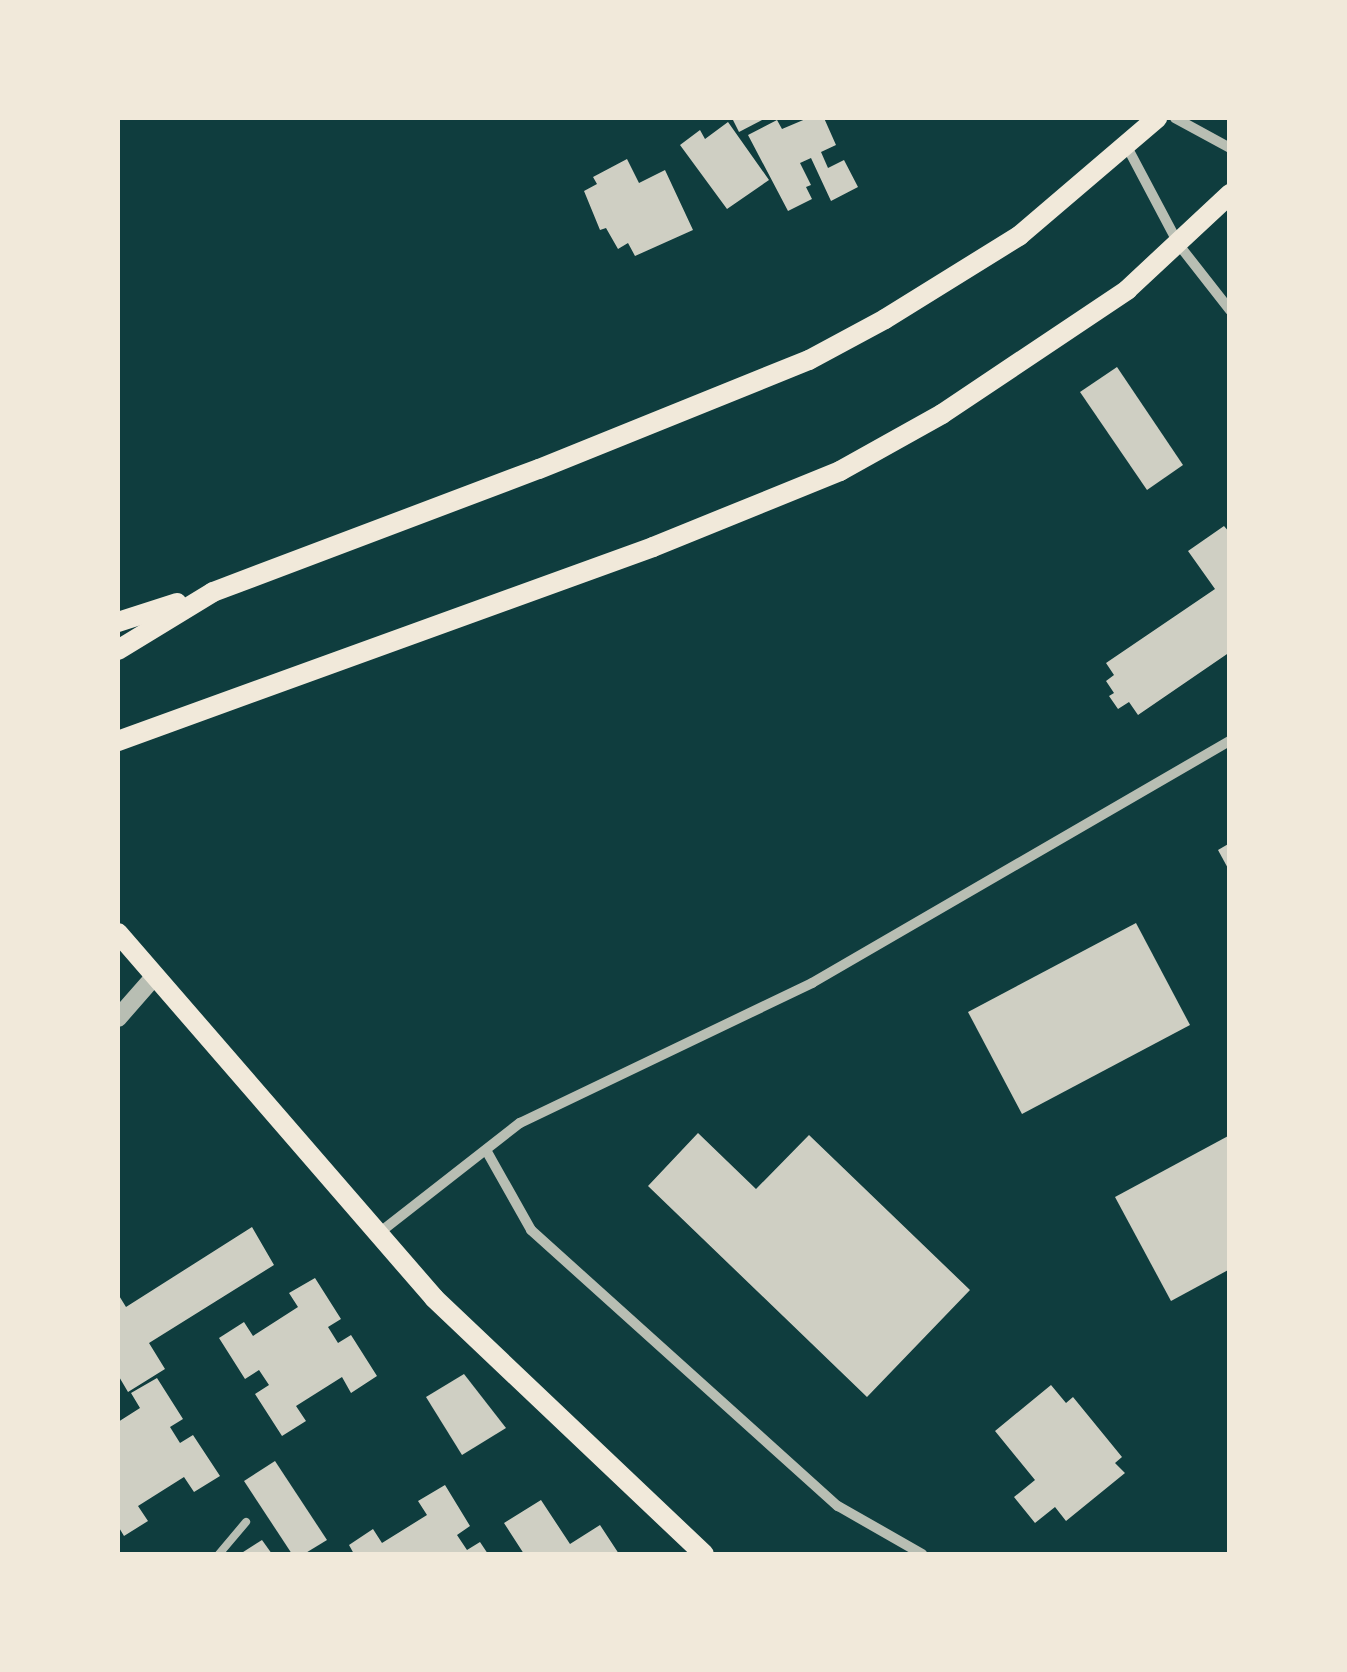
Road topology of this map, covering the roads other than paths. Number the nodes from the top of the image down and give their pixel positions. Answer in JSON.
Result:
{"nodes":[{"id":1,"x":1158,"y":118,"type":"edge"},
{"id":2,"x":1175,"y":118,"type":"edge"},
{"id":3,"x":1125,"y":144,"type":"junction"},
{"id":4,"x":1230,"y":148,"type":"edge"},
{"id":5,"x":1230,"y":194,"type":"edge"},
{"id":6,"x":1179,"y":245,"type":"junction"},
{"id":7,"x":1230,"y":310,"type":"edge"},
{"id":8,"x":213,"y":592,"type":"junction"},
{"id":9,"x":118,"y":622,"type":"edge"},
{"id":10,"x":118,"y":650,"type":"edge"},
{"id":11,"x":127,"y":738,"type":"edge"},
{"id":12,"x":1230,"y":741,"type":"edge"},
{"id":13,"x":118,"y":759,"type":"edge"},
{"id":14,"x":118,"y":933,"type":"edge"},
{"id":15,"x":153,"y":978,"type":"junction"},
{"id":16,"x":118,"y":1018,"type":"edge"},
{"id":17,"x":486,"y":1150,"type":"junction"},
{"id":18,"x":378,"y":1234,"type":"junction"},
{"id":19,"x":246,"y":1522,"type":"dead end"},
{"id":20,"x":219,"y":1554,"type":"edge"},
{"id":21,"x":704,"y":1554,"type":"edge"},
{"id":22,"x":922,"y":1554,"type":"edge"}],
"edges":[{"from":1,"to":3,"type":"main road"},
{"from":2,"to":4,"type":"street"},
{"from":3,"to":6,"type":"street"},
{"from":3,"to":8,"type":"main road"},
{"from":5,"to":6,"type":"main road"},
{"from":6,"to":7,"type":"street"},
{"from":6,"to":11,"type":"main road"},
{"from":8,"to":9,"type":"main road"},
{"from":8,"to":10,"type":"main road"},
{"from":11,"to":13,"type":"main road"},
{"from":12,"to":17,"type":"street"},
{"from":14,"to":15,"type":"main road"},
{"from":15,"to":16,"type":"street"},
{"from":15,"to":18,"type":"main road"},
{"from":17,"to":18,"type":"street"},
{"from":17,"to":22,"type":"street"},
{"from":18,"to":21,"type":"main road"},
{"from":19,"to":20,"type":"lane"}]}
